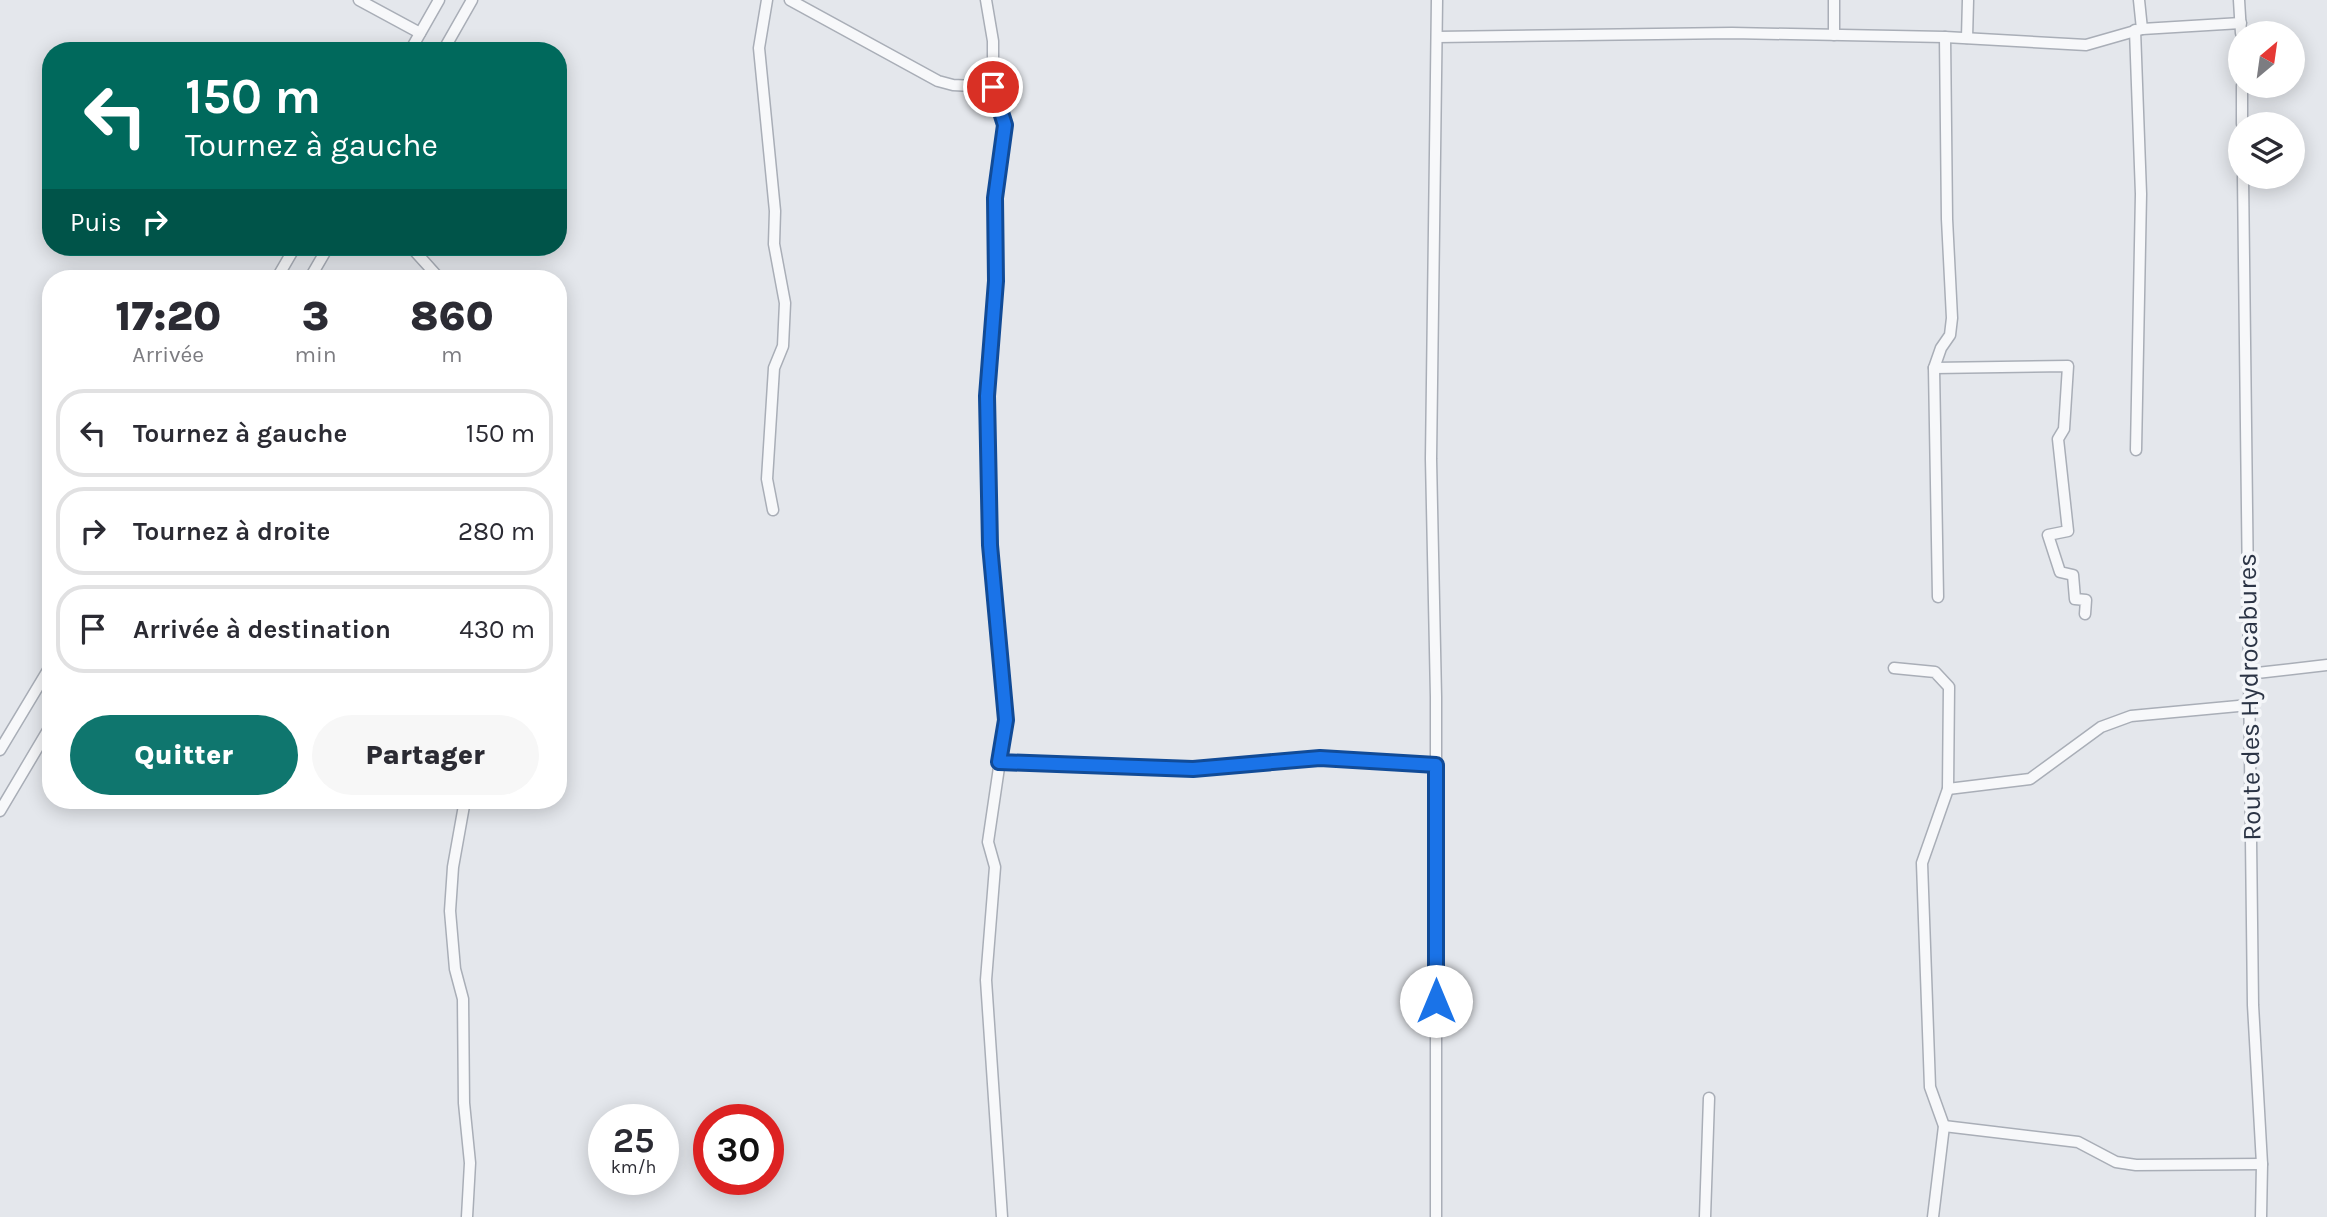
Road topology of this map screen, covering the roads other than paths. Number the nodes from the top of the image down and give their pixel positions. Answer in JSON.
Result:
{"nodes":[{"id":1,"x":359,"y":0,"type":"edge"},
{"id":2,"x":439,"y":0,"type":"edge"},
{"id":3,"x":472,"y":0,"type":"edge"},
{"id":4,"x":767,"y":0,"type":"edge"},
{"id":5,"x":790,"y":0,"type":"edge"},
{"id":6,"x":986,"y":0,"type":"edge"},
{"id":7,"x":1437,"y":0,"type":"edge"},
{"id":8,"x":1834,"y":0,"type":"edge"},
{"id":9,"x":1968,"y":0,"type":"edge"},
{"id":10,"x":2139,"y":0,"type":"edge"},
{"id":11,"x":2239,"y":0,"type":"edge"},
{"id":12,"x":2240,"y":21,"type":"edge"},
{"id":13,"x":2228,"y":28,"type":"edge"},
{"id":14,"x":2138,"y":29,"type":"junction"},
{"id":15,"x":420,"y":33,"type":"junction"},
{"id":16,"x":1834,"y":35,"type":"junction"},
{"id":17,"x":1437,"y":37,"type":"junction"},
{"id":18,"x":1945,"y":37,"type":"junction"},
{"id":19,"x":1967,"y":38,"type":"junction"},
{"id":20,"x":415,"y":42,"type":"edge"},
{"id":21,"x":448,"y":42,"type":"edge"},
{"id":22,"x":993,"y":87,"type":"junction"},
{"id":23,"x":2243,"y":189,"type":"edge"},
{"id":24,"x":419,"y":256,"type":"edge"},
{"id":25,"x":432,"y":270,"type":"edge"},
{"id":26,"x":1934,"y":368,"type":"junction"},
{"id":27,"x":2136,"y":450,"type":"dead end"},
{"id":28,"x":773,"y":510,"type":"dead end"},
{"id":29,"x":1938,"y":597,"type":"dead end"},
{"id":30,"x":2085,"y":614,"type":"dead end"},
{"id":31,"x":2327,"y":665,"type":"edge"},
{"id":32,"x":1894,"y":668,"type":"dead end"},
{"id":33,"x":2248,"y":674,"type":"junction"},
{"id":34,"x":42,"y":680,"type":"edge"},
{"id":35,"x":2249,"y":705,"type":"junction"},
{"id":36,"x":42,"y":740,"type":"edge"},
{"id":37,"x":0,"y":750,"type":"edge"},
{"id":38,"x":999,"y":762,"type":"junction"},
{"id":39,"x":1436,"y":765,"type":"junction"},
{"id":40,"x":1948,"y":789,"type":"junction"},
{"id":41,"x":463,"y":809,"type":"edge"},
{"id":42,"x":0,"y":811,"type":"edge"},
{"id":43,"x":1709,"y":1098,"type":"dead end"},
{"id":44,"x":1944,"y":1126,"type":"junction"},
{"id":45,"x":2262,"y":1164,"type":"junction"},
{"id":46,"x":467,"y":1217,"type":"edge"},
{"id":47,"x":1002,"y":1217,"type":"edge"},
{"id":48,"x":1436,"y":1217,"type":"edge"},
{"id":49,"x":1705,"y":1217,"type":"edge"},
{"id":50,"x":1933,"y":1217,"type":"edge"},
{"id":51,"x":2262,"y":1217,"type":"edge"}],
"edges":[{"from":1,"to":15,"type":"street"},
{"from":2,"to":15,"type":"street"},
{"from":3,"to":21,"type":"street"},
{"from":4,"to":28,"type":"street"},
{"from":5,"to":22,"type":"street"},
{"from":6,"to":22,"type":"street"},
{"from":7,"to":17,"type":"street"},
{"from":8,"to":16,"type":"street"},
{"from":9,"to":19,"type":"street"},
{"from":10,"to":14,"type":"street"},
{"from":11,"to":12,"type":"street"},
{"from":13,"to":14,"type":"street"},
{"from":14,"to":19,"type":"street"},
{"from":14,"to":27,"type":"street"},
{"from":15,"to":20,"type":"street"},
{"from":16,"to":17,"type":"street"},
{"from":16,"to":18,"type":"street"},
{"from":17,"to":39,"type":"street"},
{"from":18,"to":19,"type":"street"},
{"from":18,"to":26,"type":"street"},
{"from":22,"to":38,"type":"street"},
{"from":23,"to":33,"type":"street","name":"Route des Hydrocabures"},
{"from":24,"to":25,"type":"street"},
{"from":26,"to":29,"type":"street"},
{"from":26,"to":30,"type":"street"},
{"from":31,"to":33,"type":"street"},
{"from":32,"to":40,"type":"street"},
{"from":33,"to":35,"type":"street","name":"Route des Hydrocabures"},
{"from":34,"to":37,"type":"street"},
{"from":35,"to":40,"type":"street"},
{"from":35,"to":45,"type":"street","name":"Route des Hydrocabures"},
{"from":36,"to":42,"type":"street"},
{"from":38,"to":39,"type":"street"},
{"from":38,"to":47,"type":"street"},
{"from":39,"to":48,"type":"street"},
{"from":40,"to":44,"type":"street"},
{"from":41,"to":46,"type":"street"},
{"from":43,"to":49,"type":"street"},
{"from":44,"to":45,"type":"street"},
{"from":44,"to":50,"type":"street"},
{"from":45,"to":51,"type":"street","name":"Route des Hydrocabures"}]}
